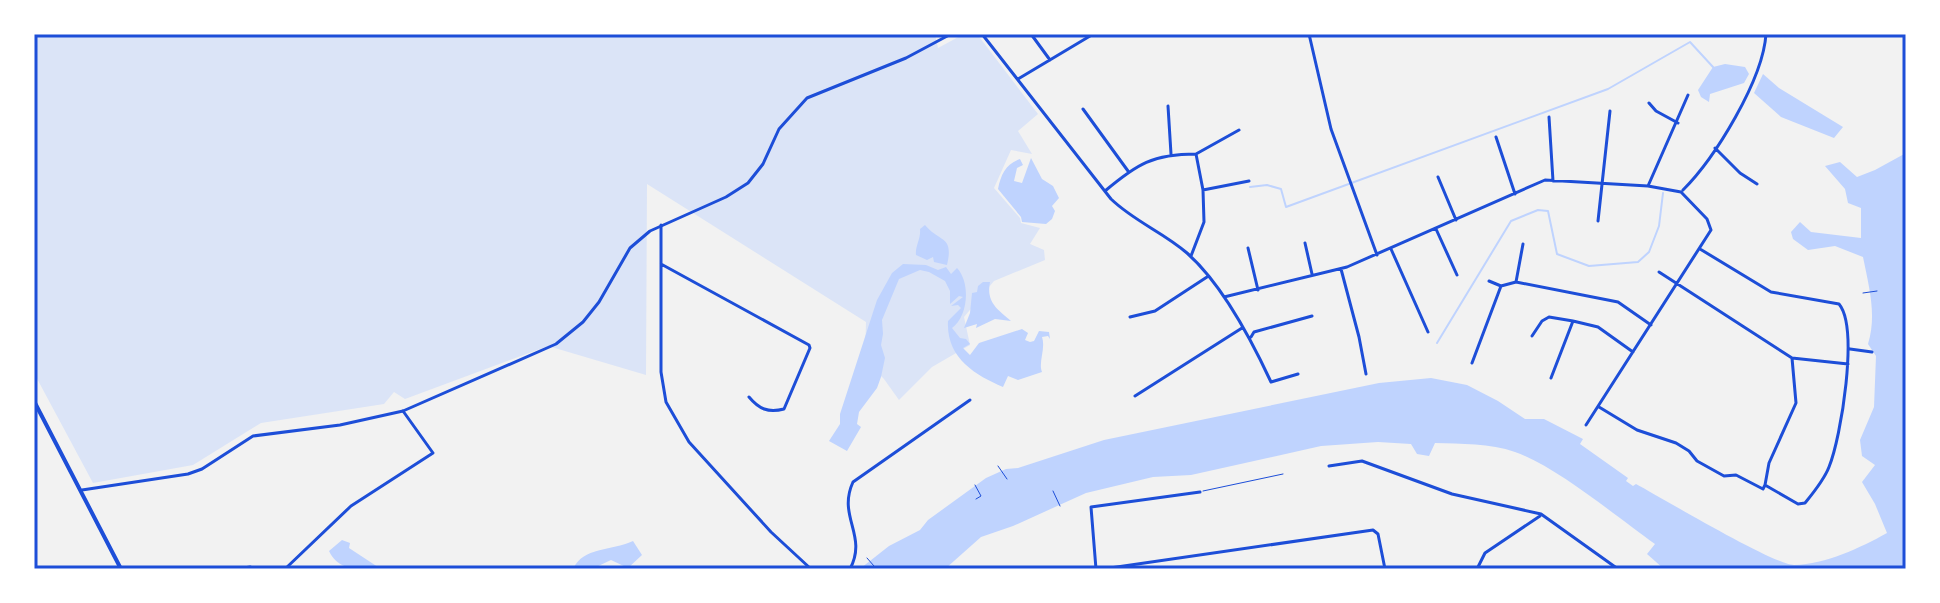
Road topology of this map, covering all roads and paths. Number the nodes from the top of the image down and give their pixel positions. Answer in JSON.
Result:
{"nodes":[{"id":1,"x":951,"y":34,"type":"edge"},
{"id":2,"x":982,"y":34,"type":"edge"},
{"id":3,"x":1031,"y":34,"type":"edge"},
{"id":4,"x":1309,"y":34,"type":"edge"},
{"id":5,"x":1766,"y":34,"type":"edge"},
{"id":6,"x":1090,"y":36,"type":"edge"},
{"id":7,"x":1050,"y":60,"type":"junction"},
{"id":8,"x":1018,"y":79,"type":"junction"},
{"id":9,"x":1688,"y":95,"type":"dead end"},
{"id":10,"x":1649,"y":103,"type":"dead end"},
{"id":11,"x":1168,"y":106,"type":"dead end"},
{"id":12,"x":1083,"y":109,"type":"dead end"},
{"id":13,"x":1610,"y":111,"type":"dead end"},
{"id":14,"x":1549,"y":117,"type":"dead end"},
{"id":15,"x":1678,"y":123,"type":"junction"},
{"id":16,"x":1239,"y":130,"type":"dead end"},
{"id":17,"x":1496,"y":137,"type":"dead end"},
{"id":18,"x":1715,"y":148,"type":"junction"},
{"id":19,"x":1171,"y":154,"type":"junction"},
{"id":20,"x":1196,"y":154,"type":"junction"},
{"id":21,"x":1128,"y":171,"type":"junction"},
{"id":22,"x":1438,"y":177,"type":"dead end"},
{"id":23,"x":1249,"y":181,"type":"dead end"},
{"id":24,"x":1553,"y":181,"type":"junction"},
{"id":25,"x":1601,"y":183,"type":"junction"},
{"id":26,"x":1757,"y":184,"type":"dead end"},
{"id":27,"x":1648,"y":186,"type":"junction"},
{"id":28,"x":1203,"y":190,"type":"junction"},
{"id":29,"x":1105,"y":191,"type":"junction"},
{"id":30,"x":1681,"y":192,"type":"junction"},
{"id":31,"x":1515,"y":194,"type":"junction"},
{"id":32,"x":1456,"y":220,"type":"junction"},
{"id":33,"x":1598,"y":221,"type":"dead end"},
{"id":34,"x":661,"y":225,"type":"junction"},
{"id":35,"x":1436,"y":229,"type":"junction"},
{"id":36,"x":1305,"y":243,"type":"dead end"},
{"id":37,"x":1523,"y":244,"type":"dead end"},
{"id":38,"x":1248,"y":248,"type":"dead end"},
{"id":39,"x":1391,"y":249,"type":"junction"},
{"id":40,"x":1700,"y":249,"type":"junction"},
{"id":41,"x":1377,"y":255,"type":"junction"},
{"id":42,"x":1190,"y":257,"type":"junction"},
{"id":43,"x":661,"y":264,"type":"junction"},
{"id":44,"x":1340,"y":268,"type":"junction"},
{"id":45,"x":1659,"y":272,"type":"dead end"},
{"id":46,"x":1457,"y":275,"type":"dead end"},
{"id":47,"x":1312,"y":276,"type":"junction"},
{"id":48,"x":1207,"y":277,"type":"junction"},
{"id":49,"x":1489,"y":281,"type":"dead end"},
{"id":50,"x":1516,"y":282,"type":"junction"},
{"id":51,"x":1677,"y":284,"type":"junction"},
{"id":52,"x":1501,"y":286,"type":"junction"},
{"id":53,"x":1258,"y":290,"type":"junction"},
{"id":54,"x":1877,"y":291,"type":"dead end"},
{"id":55,"x":1863,"y":293,"type":"dead end"},
{"id":56,"x":1223,"y":297,"type":"junction"},
{"id":57,"x":1312,"y":316,"type":"dead end"},
{"id":58,"x":1130,"y":317,"type":"dead end"},
{"id":59,"x":1573,"y":321,"type":"junction"},
{"id":60,"x":1651,"y":325,"type":"junction"},
{"id":61,"x":1242,"y":328,"type":"junction"},
{"id":62,"x":1428,"y":332,"type":"dead end"},
{"id":63,"x":1532,"y":336,"type":"dead end"},
{"id":64,"x":1251,"y":337,"type":"junction"},
{"id":65,"x":1850,"y":349,"type":"junction"},
{"id":66,"x":1633,"y":352,"type":"junction"},
{"id":67,"x":1872,"y":352,"type":"dead end"},
{"id":68,"x":1792,"y":358,"type":"junction"},
{"id":69,"x":1472,"y":363,"type":"dead end"},
{"id":70,"x":1848,"y":364,"type":"junction"},
{"id":71,"x":1298,"y":374,"type":"dead end"},
{"id":72,"x":1366,"y":374,"type":"dead end"},
{"id":73,"x":1551,"y":378,"type":"dead end"},
{"id":74,"x":1135,"y":396,"type":"dead end"},
{"id":75,"x":749,"y":397,"type":"dead end"},
{"id":76,"x":970,"y":400,"type":"dead end"},
{"id":77,"x":34,"y":401,"type":"edge"},
{"id":78,"x":1598,"y":406,"type":"junction"},
{"id":79,"x":403,"y":411,"type":"junction"},
{"id":80,"x":1586,"y":425,"type":"dead end"},
{"id":81,"x":998,"y":466,"type":"dead end"},
{"id":82,"x":1329,"y":466,"type":"dead end"},
{"id":83,"x":1283,"y":474,"type":"dead end"},
{"id":84,"x":1007,"y":479,"type":"dead end"},
{"id":85,"x":975,"y":485,"type":"dead end"},
{"id":86,"x":1765,"y":485,"type":"junction"},
{"id":87,"x":82,"y":490,"type":"junction"},
{"id":88,"x":1053,"y":491,"type":"dead end"},
{"id":89,"x":1200,"y":492,"type":"joint"},
{"id":90,"x":976,"y":499,"type":"dead end"},
{"id":91,"x":1060,"y":506,"type":"dead end"},
{"id":92,"x":1541,"y":514,"type":"junction"},
{"id":93,"x":867,"y":558,"type":"dead end"},
{"id":94,"x":874,"y":566,"type":"dead end"},
{"id":95,"x":121,"y":569,"type":"edge"},
{"id":96,"x":238,"y":569,"type":"edge"},
{"id":97,"x":255,"y":569,"type":"edge"},
{"id":98,"x":285,"y":569,"type":"edge"},
{"id":99,"x":811,"y":569,"type":"edge"},
{"id":100,"x":850,"y":569,"type":"edge"},
{"id":101,"x":1096,"y":569,"type":"edge"},
{"id":102,"x":1103,"y":569,"type":"edge"},
{"id":103,"x":1385,"y":569,"type":"edge"},
{"id":104,"x":1477,"y":569,"type":"edge"},
{"id":105,"x":1618,"y":569,"type":"edge"}],
"edges":[{"from":1,"to":34,"type":"street"},
{"from":2,"to":8,"type":"street"},
{"from":3,"to":7,"type":"street"},
{"from":4,"to":41,"type":"street"},
{"from":5,"to":18,"type":"street"},
{"from":6,"to":7,"type":"street"},
{"from":7,"to":8,"type":"street"},
{"from":8,"to":29,"type":"street"},
{"from":9,"to":15,"type":"street"},
{"from":10,"to":15,"type":"street"},
{"from":11,"to":19,"type":"street"},
{"from":12,"to":21,"type":"street"},
{"from":13,"to":25,"type":"street"},
{"from":14,"to":24,"type":"street"},
{"from":15,"to":27,"type":"street"},
{"from":16,"to":20,"type":"street"},
{"from":17,"to":31,"type":"street"},
{"from":18,"to":26,"type":"street"},
{"from":18,"to":30,"type":"street"},
{"from":19,"to":20,"type":"street"},
{"from":19,"to":21,"type":"street"},
{"from":20,"to":28,"type":"street"},
{"from":21,"to":29,"type":"street"},
{"from":22,"to":32,"type":"street"},
{"from":23,"to":28,"type":"street"},
{"from":24,"to":25,"type":"street"},
{"from":24,"to":31,"type":"street"},
{"from":25,"to":27,"type":"street"},
{"from":25,"to":33,"type":"street"},
{"from":27,"to":30,"type":"street"},
{"from":28,"to":42,"type":"street"},
{"from":29,"to":42,"type":"street"},
{"from":30,"to":40,"type":"street"},
{"from":31,"to":32,"type":"street"},
{"from":32,"to":35,"type":"street"},
{"from":34,"to":43,"type":"street"},
{"from":34,"to":79,"type":"street"},
{"from":35,"to":39,"type":"street"},
{"from":35,"to":46,"type":"street"},
{"from":36,"to":47,"type":"street"},
{"from":37,"to":50,"type":"street"},
{"from":38,"to":53,"type":"street"},
{"from":39,"to":41,"type":"street"},
{"from":39,"to":62,"type":"street"},
{"from":40,"to":51,"type":"street"},
{"from":40,"to":65,"type":"street"},
{"from":41,"to":44,"type":"street"},
{"from":42,"to":48,"type":"street"},
{"from":43,"to":75,"type":"street"},
{"from":43,"to":99,"type":"street"},
{"from":44,"to":47,"type":"street"},
{"from":44,"to":72,"type":"street"},
{"from":45,"to":51,"type":"street"},
{"from":47,"to":53,"type":"street"},
{"from":48,"to":56,"type":"street"},
{"from":48,"to":58,"type":"street"},
{"from":49,"to":52,"type":"street"},
{"from":50,"to":52,"type":"street"},
{"from":50,"to":60,"type":"street"},
{"from":51,"to":60,"type":"street"},
{"from":51,"to":68,"type":"street"},
{"from":52,"to":69,"type":"street"},
{"from":53,"to":56,"type":"street"},
{"from":54,"to":55,"type":"path"},
{"from":56,"to":61,"type":"street"},
{"from":57,"to":64,"type":"street"},
{"from":59,"to":63,"type":"street"},
{"from":59,"to":66,"type":"street"},
{"from":59,"to":73,"type":"street"},
{"from":60,"to":66,"type":"street"},
{"from":61,"to":64,"type":"street"},
{"from":61,"to":74,"type":"street"},
{"from":64,"to":71,"type":"street"},
{"from":65,"to":67,"type":"street"},
{"from":65,"to":70,"type":"street"},
{"from":66,"to":78,"type":"street"},
{"from":68,"to":70,"type":"street"},
{"from":68,"to":86,"type":"street"},
{"from":70,"to":86,"type":"street"},
{"from":76,"to":100,"type":"street"},
{"from":77,"to":87,"type":"main road"},
{"from":78,"to":80,"type":"street"},
{"from":78,"to":86,"type":"street"},
{"from":79,"to":87,"type":"street"},
{"from":79,"to":98,"type":"street"},
{"from":81,"to":84,"type":"path"},
{"from":82,"to":92,"type":"street"},
{"from":83,"to":89,"type":"lane"},
{"from":85,"to":90,"type":"path"},
{"from":87,"to":95,"type":"main road"},
{"from":88,"to":91,"type":"path"},
{"from":89,"to":101,"type":"street"},
{"from":92,"to":104,"type":"street"},
{"from":92,"to":105,"type":"street"},
{"from":93,"to":94,"type":"path"},
{"from":96,"to":97,"type":"street"},
{"from":102,"to":103,"type":"street"}]}
